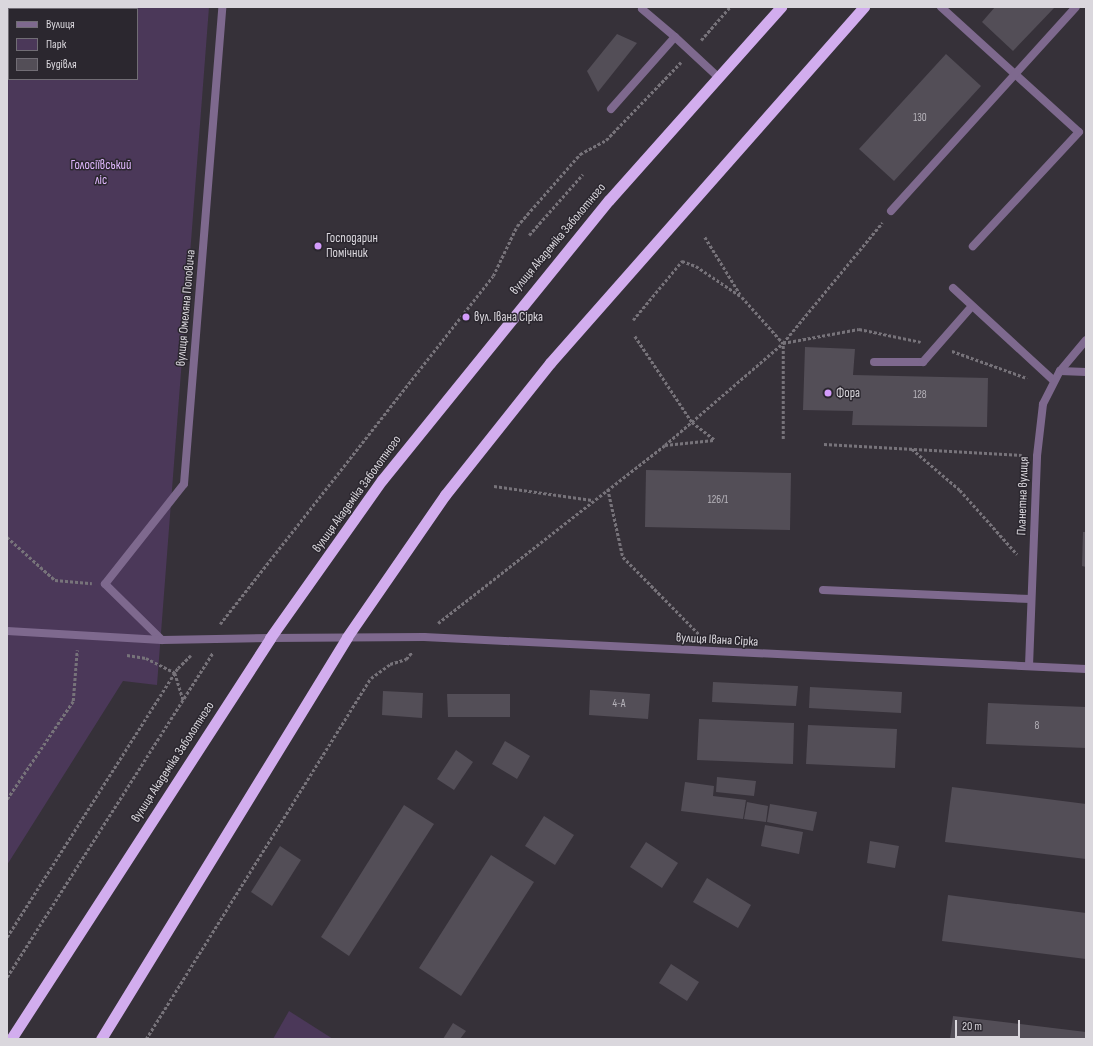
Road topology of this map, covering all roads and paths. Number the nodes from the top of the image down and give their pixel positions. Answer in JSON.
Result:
{"nodes":[{"id":1,"x":222,"y":7,"type":"edge"},
{"id":2,"x":730,"y":7,"type":"edge"},
{"id":3,"x":781,"y":7,"type":"edge"},
{"id":4,"x":864,"y":7,"type":"edge"},
{"id":5,"x":941,"y":7,"type":"edge"},
{"id":6,"x":1076,"y":7,"type":"edge"},
{"id":7,"x":642,"y":9,"type":"dead end"},
{"id":8,"x":676,"y":37,"type":"junction"},
{"id":9,"x":691,"y":51,"type":"junction"},
{"id":10,"x":1015,"y":75,"type":"junction"},
{"id":11,"x":718,"y":77,"type":"junction"},
{"id":12,"x":611,"y":110,"type":"dead end"},
{"id":13,"x":583,"y":174,"type":"dead end"},
{"id":14,"x":892,"y":211,"type":"joint"},
{"id":15,"x":529,"y":235,"type":"dead end"},
{"id":16,"x":705,"y":237,"type":"dead end"},
{"id":17,"x":973,"y":246,"type":"dead end"},
{"id":18,"x":953,"y":288,"type":"dead end"},
{"id":19,"x":742,"y":296,"type":"junction"},
{"id":20,"x":972,"y":306,"type":"junction"},
{"id":21,"x":633,"y":320,"type":"dead end"},
{"id":22,"x":635,"y":336,"type":"dead end"},
{"id":23,"x":1086,"y":340,"type":"edge"},
{"id":24,"x":783,"y":343,"type":"junction"},
{"id":25,"x":874,"y":362,"type":"dead end"},
{"id":26,"x":1060,"y":371,"type":"junction"},
{"id":27,"x":1086,"y":372,"type":"edge"},
{"id":28,"x":1054,"y":381,"type":"junction"},
{"id":29,"x":692,"y":422,"type":"junction"},
{"id":30,"x":782,"y":439,"type":"dead end"},
{"id":31,"x":824,"y":444,"type":"dead end"},
{"id":32,"x":665,"y":445,"type":"junction"},
{"id":33,"x":912,"y":448,"type":"junction"},
{"id":34,"x":1036,"y":456,"type":"junction"},
{"id":35,"x":494,"y":486,"type":"dead end"},
{"id":36,"x":608,"y":489,"type":"junction"},
{"id":37,"x":593,"y":500,"type":"junction"},
{"id":38,"x":7,"y":537,"type":"edge"},
{"id":39,"x":1032,"y":571,"type":"junction"},
{"id":40,"x":105,"y":584,"type":"junction"},
{"id":41,"x":823,"y":590,"type":"dead end"},
{"id":42,"x":1031,"y":599,"type":"junction"},
{"id":43,"x":445,"y":615,"type":"dead end"},
{"id":44,"x":7,"y":631,"type":"edge"},
{"id":45,"x":347,"y":637,"type":"junction"},
{"id":46,"x":424,"y":637,"type":"junction"},
{"id":47,"x":223,"y":638,"type":"junction"},
{"id":48,"x":270,"y":638,"type":"junction"},
{"id":49,"x":162,"y":640,"type":"junction"},
{"id":50,"x":204,"y":640,"type":"junction"},
{"id":51,"x":70,"y":646,"type":"dead end"},
{"id":52,"x":78,"y":646,"type":"junction"},
{"id":53,"x":85,"y":648,"type":"dead end"},
{"id":54,"x":717,"y":652,"type":"junction"},
{"id":55,"x":123,"y":654,"type":"dead end"},
{"id":56,"x":1029,"y":666,"type":"junction"},
{"id":57,"x":1086,"y":669,"type":"edge"},
{"id":58,"x":175,"y":673,"type":"junction"},
{"id":59,"x":183,"y":700,"type":"junction"},
{"id":60,"x":7,"y":799,"type":"edge"},
{"id":61,"x":7,"y":937,"type":"edge"},
{"id":62,"x":7,"y":977,"type":"edge"},
{"id":63,"x":11,"y":1039,"type":"edge"},
{"id":64,"x":101,"y":1039,"type":"edge"},
{"id":65,"x":146,"y":1039,"type":"edge"}],
"edges":[{"from":1,"to":40,"type":"street","name":"вулиця Омеляна Поповича"},
{"from":2,"to":9,"type":"path"},
{"from":3,"to":11,"type":"highway","name":"вулиця Академіка Заболотного"},
{"from":4,"to":45,"type":"highway"},
{"from":5,"to":10,"type":"street"},
{"from":6,"to":10,"type":"street"},
{"from":7,"to":8,"type":"street"},
{"from":8,"to":9,"type":"street"},
{"from":8,"to":12,"type":"street"},
{"from":9,"to":11,"type":"street"},
{"from":9,"to":50,"type":"path"},
{"from":10,"to":14,"type":"street"},
{"from":10,"to":17,"type":"street"},
{"from":11,"to":48,"type":"highway","name":"вулиця Академіка Заболотного"},
{"from":13,"to":15,"type":"path"},
{"from":14,"to":24,"type":"path"},
{"from":16,"to":19,"type":"path"},
{"from":18,"to":20,"type":"street"},
{"from":19,"to":21,"type":"path"},
{"from":19,"to":24,"type":"path"},
{"from":20,"to":25,"type":"street"},
{"from":20,"to":28,"type":"street"},
{"from":22,"to":29,"type":"path"},
{"from":23,"to":26,"type":"street","name":"Планетна вулиця"},
{"from":24,"to":29,"type":"path"},
{"from":24,"to":30,"type":"path"},
{"from":26,"to":27,"type":"street"},
{"from":26,"to":28,"type":"street","name":"Планетна вулиця"},
{"from":28,"to":34,"type":"street","name":"Планетна вулиця"},
{"from":29,"to":32,"type":"path"},
{"from":29,"to":32,"type":"path"},
{"from":31,"to":33,"type":"path"},
{"from":32,"to":36,"type":"path"},
{"from":33,"to":34,"type":"path"},
{"from":33,"to":39,"type":"path"},
{"from":34,"to":39,"type":"street","name":"Планетна вулиця"},
{"from":35,"to":37,"type":"path"},
{"from":36,"to":37,"type":"path"},
{"from":36,"to":54,"type":"path"},
{"from":37,"to":43,"type":"path"},
{"from":38,"to":40,"type":"path"},
{"from":39,"to":42,"type":"street","name":"Планетна вулиця"},
{"from":40,"to":49,"type":"street"},
{"from":41,"to":42,"type":"street"},
{"from":42,"to":56,"type":"street","name":"Планетна вулиця"},
{"from":44,"to":49,"type":"street","name":"вулиця Івана Сірка"},
{"from":45,"to":46,"type":"street","name":"вулиця Івана Сірка"},
{"from":45,"to":48,"type":"street","name":"вулиця Івана Сірка"},
{"from":45,"to":64,"type":"highway"},
{"from":46,"to":54,"type":"street","name":"вулиця Івана Сірка"},
{"from":46,"to":65,"type":"path"},
{"from":47,"to":48,"type":"street","name":"вулиця Івана Сірка"},
{"from":47,"to":50,"type":"street","name":"вулиця Івана Сірка"},
{"from":47,"to":59,"type":"path"},
{"from":48,"to":63,"type":"highway","name":"вулиця Академіка Заболотного"},
{"from":49,"to":50,"type":"street","name":"вулиця Івана Сірка"},
{"from":50,"to":58,"type":"path"},
{"from":51,"to":52,"type":"path"},
{"from":52,"to":53,"type":"path"},
{"from":52,"to":60,"type":"path"},
{"from":54,"to":56,"type":"street","name":"вулиця Івана Сірка"},
{"from":55,"to":58,"type":"path"},
{"from":56,"to":57,"type":"street","name":"вулиця Івана Сірка"},
{"from":58,"to":59,"type":"path"},
{"from":58,"to":61,"type":"path"},
{"from":59,"to":62,"type":"path"}]}
